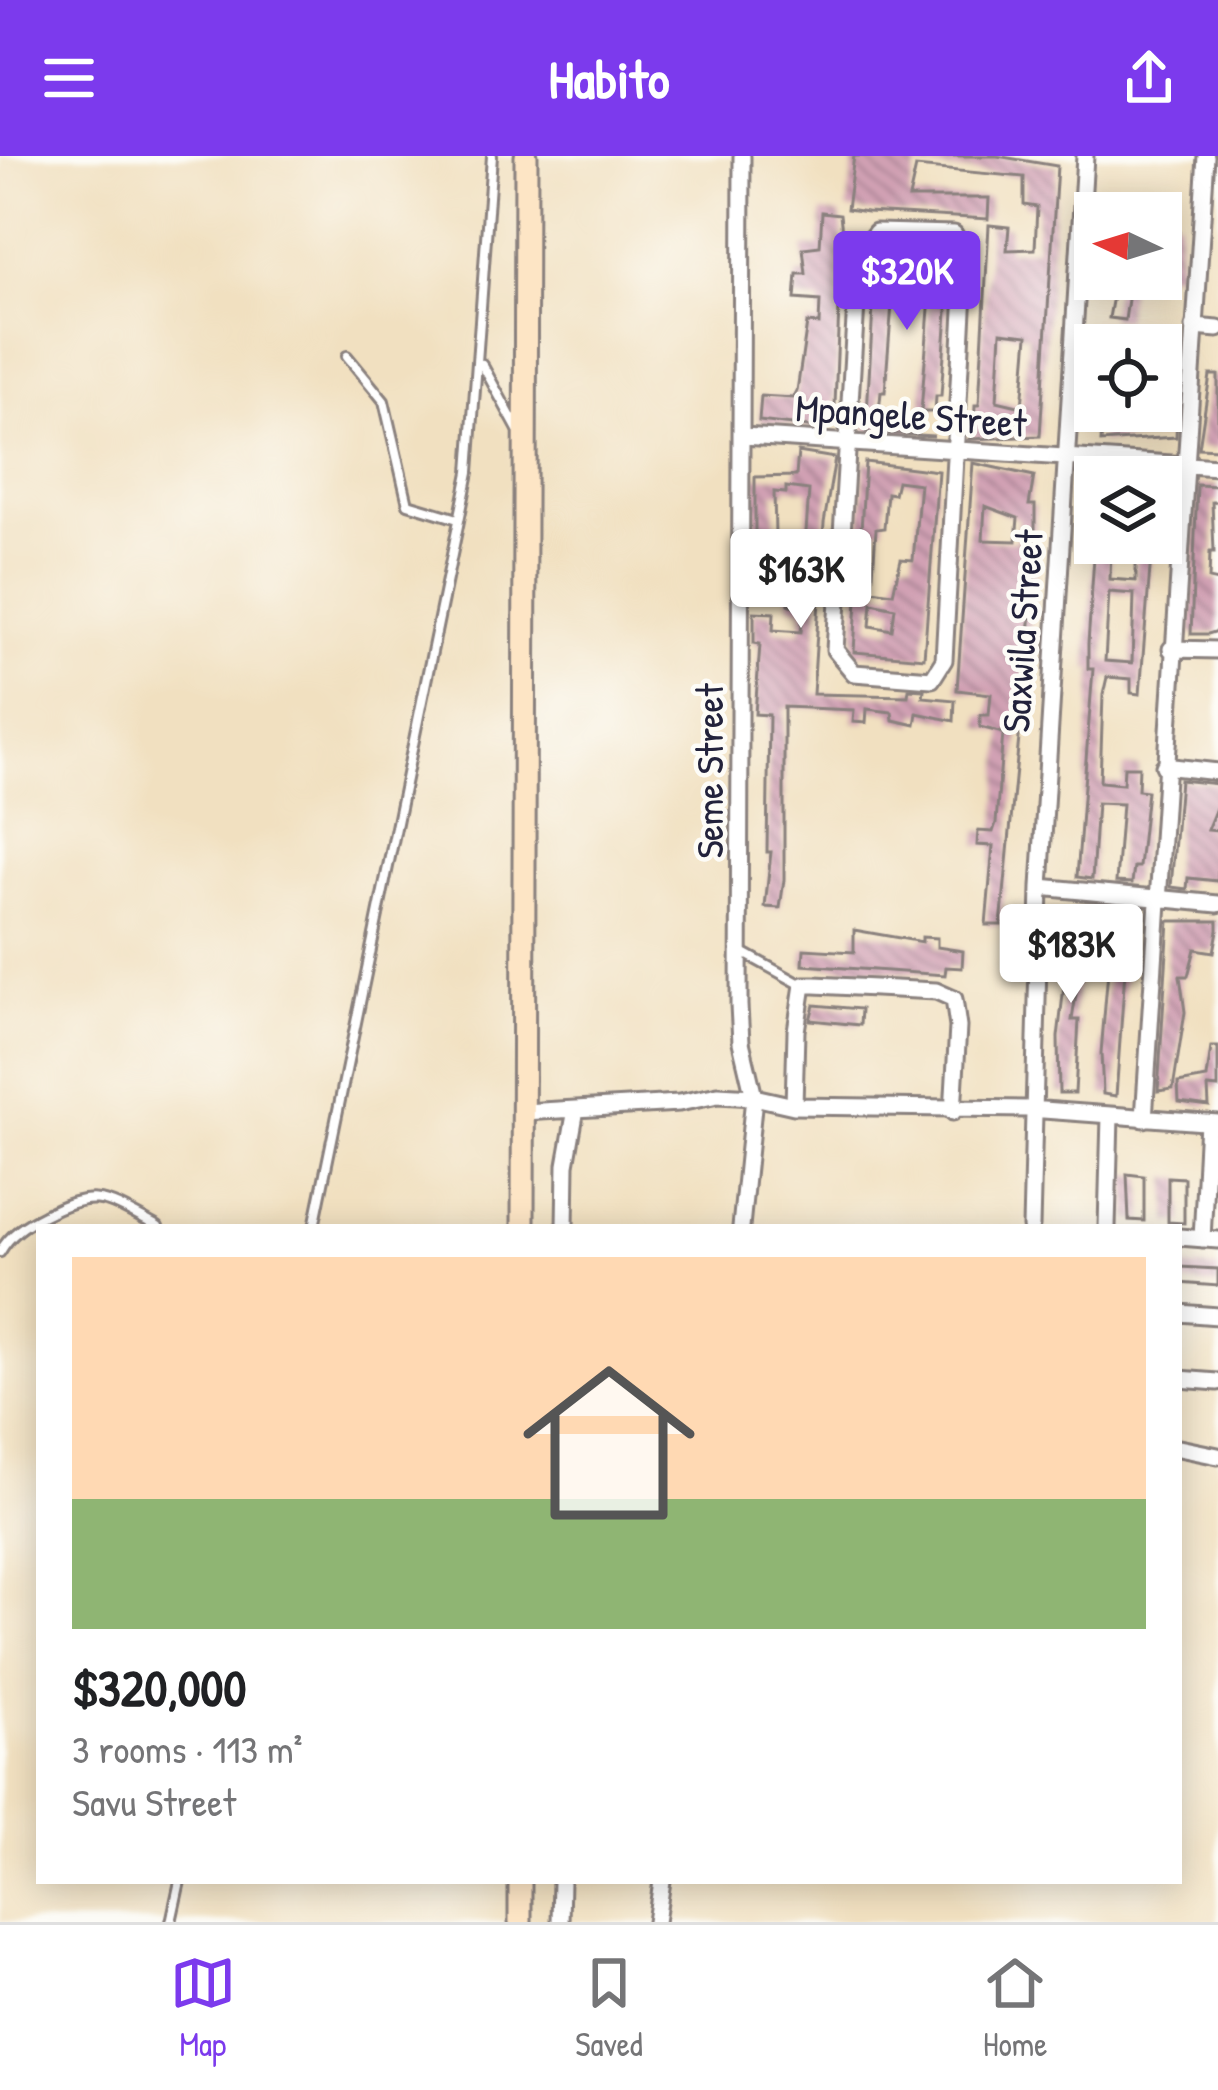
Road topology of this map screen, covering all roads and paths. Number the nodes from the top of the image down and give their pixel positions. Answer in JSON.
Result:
{"nodes":[{"id":1,"x":492,"y":156,"type":"edge"},
{"id":2,"x":526,"y":156,"type":"edge"},
{"id":3,"x":742,"y":156,"type":"edge"},
{"id":4,"x":1085,"y":156,"type":"edge"},
{"id":5,"x":1206,"y":156,"type":"edge"},
{"id":6,"x":1194,"y":327,"type":"junction"},
{"id":7,"x":1218,"y":329,"type":"edge"},
{"id":8,"x":346,"y":356,"type":"dead end"},
{"id":9,"x":481,"y":363,"type":"junction"},
{"id":10,"x":744,"y":436,"type":"junction"},
{"id":11,"x":527,"y":444,"type":"junction"},
{"id":12,"x":849,"y":446,"type":"junction"},
{"id":13,"x":958,"y":452,"type":"junction"},
{"id":14,"x":1066,"y":458,"type":"junction"},
{"id":15,"x":1184,"y":466,"type":"junction"},
{"id":16,"x":1218,"y":467,"type":"edge"},
{"id":17,"x":458,"y":519,"type":"junction"},
{"id":18,"x":1171,"y":649,"type":"junction"},
{"id":19,"x":1218,"y":650,"type":"edge"},
{"id":20,"x":1164,"y":766,"type":"junction"},
{"id":21,"x":1218,"y":772,"type":"edge"},
{"id":22,"x":1040,"y":887,"type":"junction"},
{"id":23,"x":1156,"y":898,"type":"junction"},
{"id":24,"x":1218,"y":904,"type":"edge"},
{"id":25,"x":742,"y":951,"type":"junction"},
{"id":26,"x":803,"y":985,"type":"junction"},
{"id":27,"x":754,"y":1097,"type":"junction"},
{"id":28,"x":794,"y":1106,"type":"junction"},
{"id":29,"x":576,"y":1109,"type":"junction"},
{"id":30,"x":1030,"y":1109,"type":"junction"},
{"id":31,"x":524,"y":1112,"type":"junction"},
{"id":32,"x":952,"y":1112,"type":"junction"},
{"id":33,"x":1110,"y":1116,"type":"junction"},
{"id":34,"x":1144,"y":1119,"type":"junction"},
{"id":35,"x":1213,"y":1122,"type":"edge"},
{"id":36,"x":152,"y":1224,"type":"edge"},
{"id":37,"x":315,"y":1224,"type":"edge"},
{"id":38,"x":524,"y":1224,"type":"edge"},
{"id":39,"x":565,"y":1224,"type":"edge"},
{"id":40,"x":741,"y":1224,"type":"edge"},
{"id":41,"x":1031,"y":1224,"type":"edge"},
{"id":42,"x":1107,"y":1224,"type":"edge"},
{"id":43,"x":1210,"y":1240,"type":"edge"},
{"id":44,"x":0,"y":1252,"type":"edge"},
{"id":45,"x":1182,"y":1312,"type":"edge"},
{"id":46,"x":1218,"y":1316,"type":"edge"},
{"id":47,"x":1182,"y":1379,"type":"edge"},
{"id":48,"x":1218,"y":1382,"type":"edge"},
{"id":49,"x":1182,"y":1449,"type":"edge"},
{"id":50,"x":1218,"y":1456,"type":"edge"},
{"id":51,"x":179,"y":1884,"type":"edge"},
{"id":52,"x":520,"y":1884,"type":"edge"},
{"id":53,"x":561,"y":1884,"type":"edge"},
{"id":54,"x":662,"y":1884,"type":"edge"},
{"id":55,"x":171,"y":1922,"type":"edge"},
{"id":56,"x":520,"y":1922,"type":"edge"},
{"id":57,"x":560,"y":1922,"type":"edge"},
{"id":58,"x":656,"y":1922,"type":"edge"}],
"edges":[{"from":1,"to":9,"type":"lane"},
{"from":2,"to":11,"type":"main road"},
{"from":3,"to":10,"type":"street","name":"Seme Street"},
{"from":4,"to":14,"type":"street","name":"Saxwila Street"},
{"from":5,"to":6,"type":"street"},
{"from":6,"to":7,"type":"street"},
{"from":6,"to":15,"type":"street"},
{"from":8,"to":17,"type":"lane"},
{"from":9,"to":11,"type":"lane"},
{"from":9,"to":17,"type":"lane"},
{"from":10,"to":12,"type":"street","name":"Mpangele Street"},
{"from":10,"to":25,"type":"street","name":"Seme Street"},
{"from":11,"to":31,"type":"main road"},
{"from":12,"to":13,"type":"street","name":"Mpangele Street"},
{"from":12,"to":13,"type":"street"},
{"from":12,"to":13,"type":"street"},
{"from":13,"to":14,"type":"street","name":"Mpangele Street"},
{"from":14,"to":15,"type":"street","name":"Mpangele Street"},
{"from":14,"to":22,"type":"street","name":"Saxwila Street"},
{"from":15,"to":16,"type":"street","name":"Mpangele Street"},
{"from":15,"to":18,"type":"street"},
{"from":17,"to":37,"type":"lane"},
{"from":18,"to":19,"type":"street"},
{"from":18,"to":20,"type":"street"},
{"from":20,"to":21,"type":"street"},
{"from":20,"to":23,"type":"street"},
{"from":22,"to":23,"type":"street"},
{"from":22,"to":30,"type":"street","name":"Saxwila Street"},
{"from":23,"to":24,"type":"street"},
{"from":23,"to":34,"type":"street"},
{"from":25,"to":26,"type":"lane"},
{"from":25,"to":27,"type":"street","name":"Seme Street"},
{"from":26,"to":28,"type":"street"},
{"from":26,"to":32,"type":"street"},
{"from":27,"to":28,"type":"street"},
{"from":27,"to":29,"type":"street"},
{"from":27,"to":40,"type":"street","name":"Seme Street"},
{"from":28,"to":32,"type":"street"},
{"from":29,"to":31,"type":"street"},
{"from":29,"to":39,"type":"street"},
{"from":30,"to":32,"type":"street"},
{"from":30,"to":33,"type":"street"},
{"from":30,"to":41,"type":"street","name":"Saxwila Street"},
{"from":31,"to":38,"type":"main road"},
{"from":33,"to":34,"type":"street"},
{"from":33,"to":42,"type":"street"},
{"from":34,"to":35,"type":"street"},
{"from":35,"to":43,"type":"street"},
{"from":36,"to":44,"type":"lane"},
{"from":45,"to":46,"type":"street"},
{"from":47,"to":48,"type":"street"},
{"from":49,"to":50,"type":"street"},
{"from":51,"to":55,"type":"lane"},
{"from":52,"to":56,"type":"main road"},
{"from":53,"to":57,"type":"street"},
{"from":54,"to":58,"type":"street"}]}
